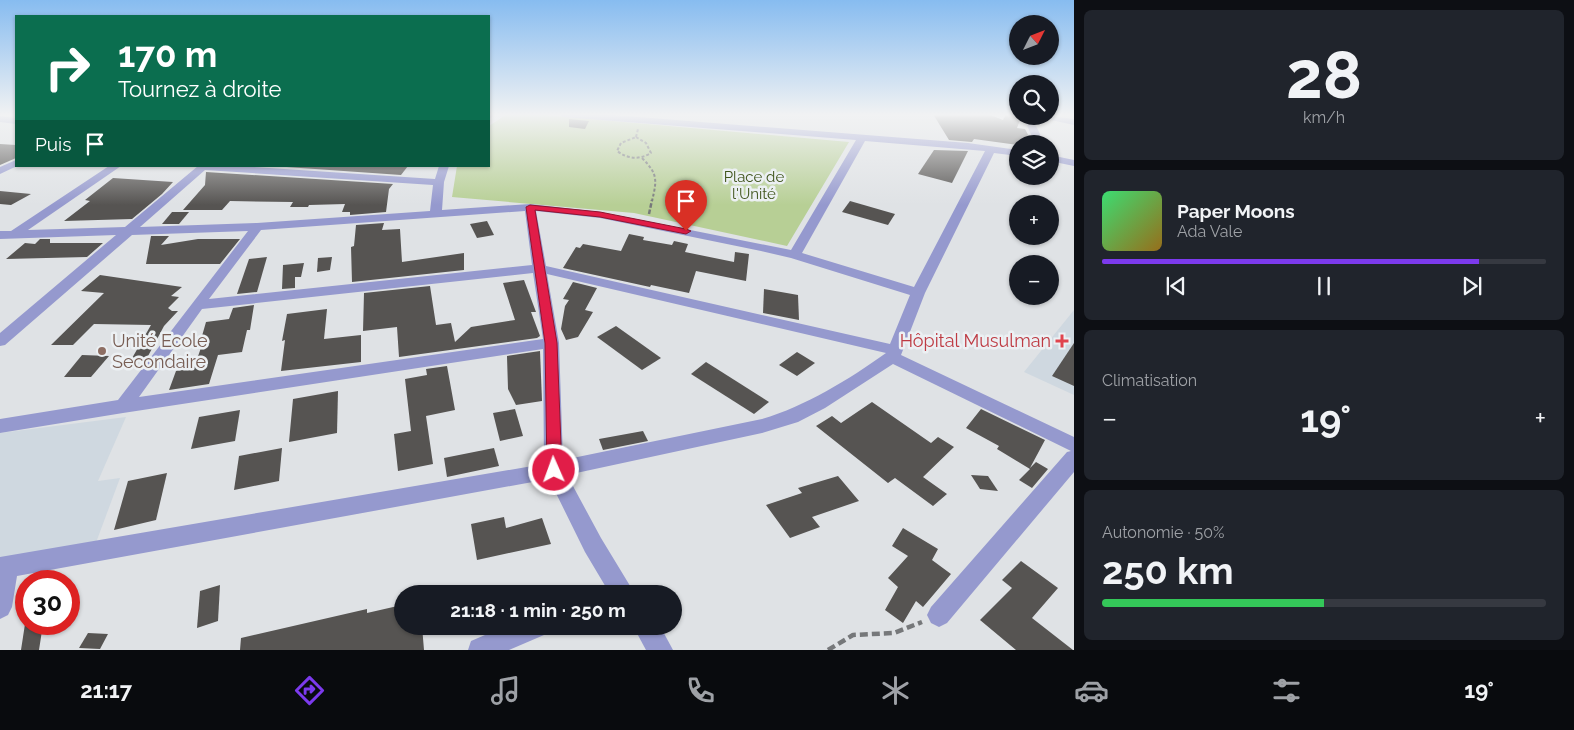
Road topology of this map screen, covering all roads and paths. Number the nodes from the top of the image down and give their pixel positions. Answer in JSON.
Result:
{"nodes":[{"id":1,"x":620,"y":144,"type":"edge"},
{"id":2,"x":645,"y":144,"type":"edge"},
{"id":3,"x":858,"y":144,"type":"edge"},
{"id":4,"x":930,"y":144,"type":"edge"},
{"id":5,"x":991,"y":149,"type":"junction"},
{"id":6,"x":1009,"y":152,"type":"edge"},
{"id":7,"x":641,"y":157,"type":"junction"},
{"id":8,"x":1059,"y":160,"type":"edge"},
{"id":9,"x":1074,"y":163,"type":"edge"},
{"id":10,"x":15,"y":164,"type":"edge"},
{"id":11,"x":114,"y":167,"type":"edge"},
{"id":12,"x":203,"y":167,"type":"edge"},
{"id":13,"x":219,"y":167,"type":"edge"},
{"id":14,"x":444,"y":167,"type":"edge"},
{"id":15,"x":0,"y":172,"type":"edge"},
{"id":16,"x":439,"y":182,"type":"junction"},
{"id":17,"x":530,"y":207,"type":"junction"},
{"id":18,"x":436,"y":213,"type":"junction"},
{"id":19,"x":648,"y":224,"type":"junction"},
{"id":20,"x":257,"y":227,"type":"junction"},
{"id":21,"x":129,"y":231,"type":"junction"},
{"id":22,"x":6,"y":235,"type":"edge"},
{"id":23,"x":0,"y":244,"type":"edge"},
{"id":24,"x":795,"y":255,"type":"junction"},
{"id":25,"x":539,"y":268,"type":"junction"},
{"id":26,"x":918,"y":293,"type":"junction"},
{"id":27,"x":197,"y":305,"type":"junction"},
{"id":28,"x":0,"y":341,"type":"edge"},
{"id":29,"x":551,"y":343,"type":"junction"},
{"id":30,"x":893,"y":353,"type":"junction"},
{"id":31,"x":123,"y":406,"type":"junction"},
{"id":32,"x":0,"y":426,"type":"edge"},
{"id":33,"x":1074,"y":445,"type":"edge"},
{"id":34,"x":1074,"y":458,"type":"edge"},
{"id":35,"x":554,"y":470,"type":"junction"},
{"id":36,"x":4,"y":567,"type":"edge"},
{"id":37,"x":614,"y":585,"type":"edge"},
{"id":38,"x":0,"y":607,"type":"edge"},
{"id":39,"x":939,"y":615,"type":"joint"},
{"id":40,"x":514,"y":635,"type":"edge"},
{"id":41,"x":651,"y":635,"type":"edge"},
{"id":42,"x":480,"y":650,"type":"edge"},
{"id":43,"x":661,"y":650,"type":"edge"},
{"id":44,"x":828,"y":650,"type":"edge"}],
"edges":[{"from":1,"to":7,"type":"path"},
{"from":2,"to":7,"type":"path"},
{"from":3,"to":24,"type":"street"},
{"from":4,"to":5,"type":"street"},
{"from":5,"to":6,"type":"street"},
{"from":5,"to":26,"type":"street"},
{"from":7,"to":19,"type":"path"},
{"from":8,"to":9,"type":"street"},
{"from":10,"to":15,"type":"street"},
{"from":11,"to":22,"type":"street"},
{"from":12,"to":21,"type":"street"},
{"from":13,"to":16,"type":"street"},
{"from":14,"to":16,"type":"street"},
{"from":16,"to":18,"type":"street"},
{"from":17,"to":18,"type":"street"},
{"from":17,"to":19,"type":"street"},
{"from":17,"to":25,"type":"street"},
{"from":18,"to":20,"type":"street"},
{"from":19,"to":24,"type":"street"},
{"from":20,"to":21,"type":"street"},
{"from":20,"to":27,"type":"street"},
{"from":21,"to":22,"type":"street"},
{"from":21,"to":28,"type":"street"},
{"from":22,"to":23,"type":"street"},
{"from":24,"to":26,"type":"street"},
{"from":25,"to":27,"type":"street"},
{"from":25,"to":29,"type":"street"},
{"from":25,"to":30,"type":"street"},
{"from":26,"to":30,"type":"street"},
{"from":27,"to":31,"type":"street"},
{"from":29,"to":31,"type":"street"},
{"from":29,"to":35,"type":"street"},
{"from":30,"to":33,"type":"street"},
{"from":30,"to":35,"type":"street"},
{"from":31,"to":32,"type":"street"},
{"from":34,"to":39,"type":"street"},
{"from":35,"to":36,"type":"street"},
{"from":35,"to":37,"type":"street"},
{"from":36,"to":38,"type":"street"},
{"from":39,"to":44,"type":"path"},
{"from":40,"to":42,"type":"street"},
{"from":41,"to":43,"type":"street"}]}
